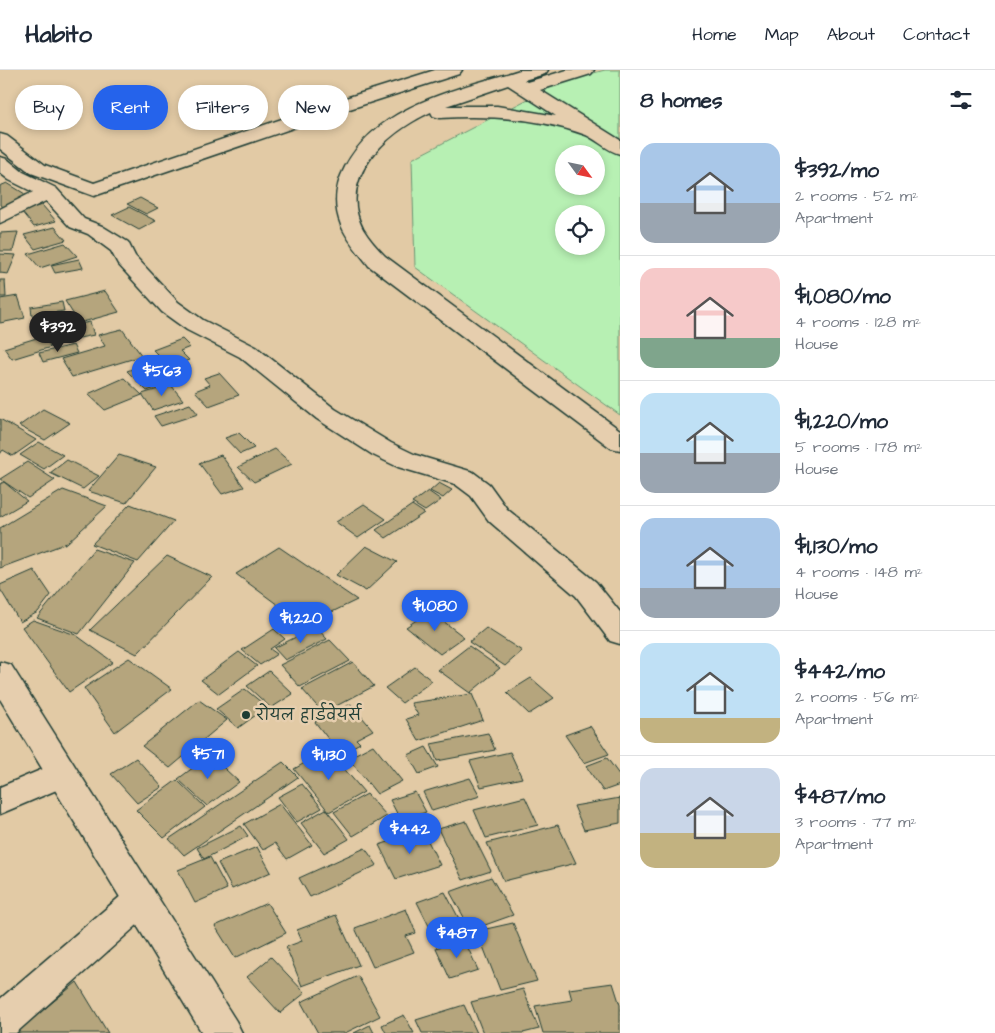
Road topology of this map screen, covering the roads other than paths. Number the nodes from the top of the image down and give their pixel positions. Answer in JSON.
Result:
{"nodes":[{"id":1,"x":390,"y":70,"type":"edge"},
{"id":2,"x":453,"y":70,"type":"edge"},
{"id":3,"x":539,"y":70,"type":"edge"},
{"id":4,"x":585,"y":70,"type":"edge"},
{"id":5,"x":412,"y":83,"type":"junction"},
{"id":6,"x":517,"y":84,"type":"junction"},
{"id":7,"x":411,"y":114,"type":"junction"},
{"id":8,"x":591,"y":131,"type":"junction"},
{"id":9,"x":0,"y":140,"type":"edge"},
{"id":10,"x":620,"y":148,"type":"edge"},
{"id":11,"x":0,"y":163,"type":"edge"},
{"id":12,"x":49,"y":192,"type":"junction"},
{"id":13,"x":0,"y":217,"type":"edge"},
{"id":14,"x":620,"y":442,"type":"edge"},
{"id":15,"x":620,"y":633,"type":"edge"},
{"id":16,"x":0,"y":673,"type":"edge"},
{"id":17,"x":62,"y":774,"type":"junction"},
{"id":18,"x":0,"y":801,"type":"edge"},
{"id":19,"x":141,"y":900,"type":"junction"},
{"id":20,"x":0,"y":1023,"type":"edge"},
{"id":21,"x":223,"y":1033,"type":"edge"}],
"edges":[{"from":1,"to":5,"type":"street"},
{"from":2,"to":5,"type":"street"},
{"from":3,"to":6,"type":"street"},
{"from":4,"to":6,"type":"street"},
{"from":5,"to":9,"type":"street"},
{"from":6,"to":7,"type":"street"},
{"from":6,"to":8,"type":"street"},
{"from":7,"to":8,"type":"street"},
{"from":7,"to":14,"type":"street"},
{"from":8,"to":10,"type":"street"},
{"from":11,"to":12,"type":"street"},
{"from":12,"to":13,"type":"street"},
{"from":12,"to":15,"type":"street"},
{"from":16,"to":17,"type":"street"},
{"from":17,"to":18,"type":"street"},
{"from":17,"to":19,"type":"street"},
{"from":19,"to":20,"type":"street"},
{"from":19,"to":21,"type":"street"}]}
